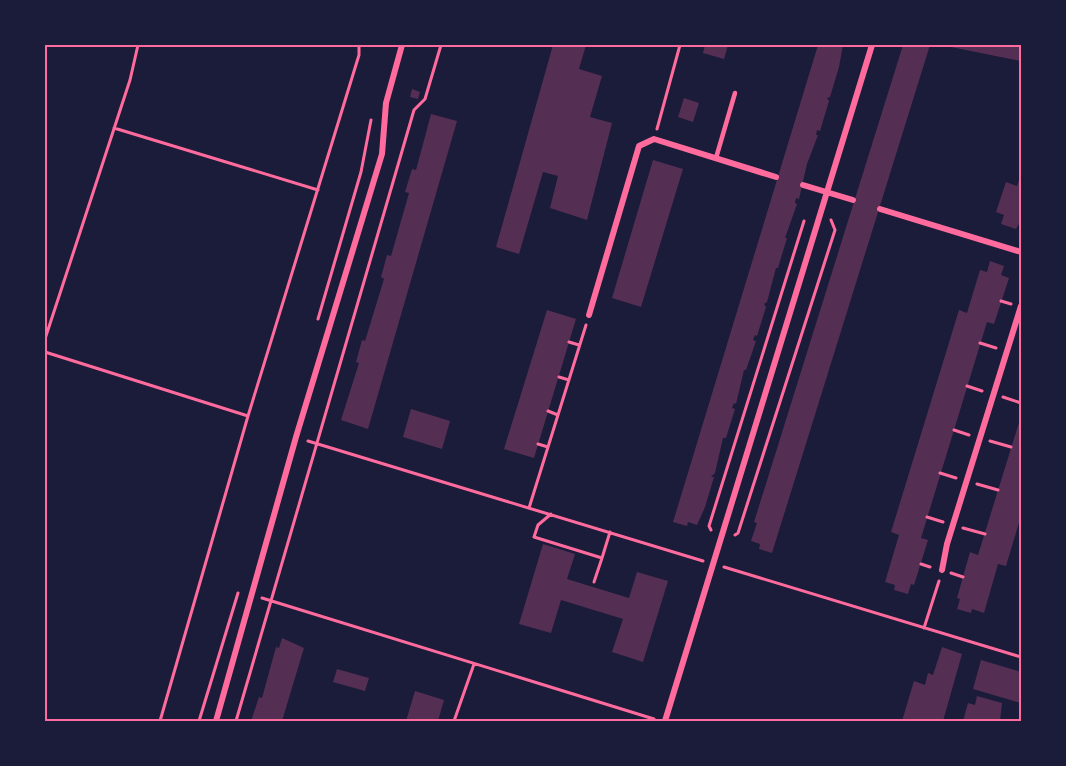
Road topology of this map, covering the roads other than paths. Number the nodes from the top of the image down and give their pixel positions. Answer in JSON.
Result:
{"nodes":[{"id":1,"x":402,"y":45,"type":"edge"},
{"id":2,"x":872,"y":45,"type":"edge"},
{"id":3,"x":735,"y":93,"type":"dead end"},
{"id":4,"x":716,"y":158,"type":"junction"},
{"id":5,"x":776,"y":177,"type":"dead end"},
{"id":6,"x":803,"y":185,"type":"dead end"},
{"id":7,"x":826,"y":192,"type":"junction"},
{"id":8,"x":853,"y":200,"type":"dead end"},
{"id":9,"x":880,"y":209,"type":"dead end"},
{"id":10,"x":1021,"y":252,"type":"edge"},
{"id":11,"x":1021,"y":306,"type":"edge"},
{"id":12,"x":589,"y":315,"type":"road end"},
{"id":13,"x":942,"y":570,"type":"road end"},
{"id":14,"x":216,"y":721,"type":"edge"},
{"id":15,"x":665,"y":721,"type":"edge"}],
"edges":[{"from":1,"to":14,"type":"street"},
{"from":2,"to":7,"type":"street"},
{"from":3,"to":4,"type":"lane"},
{"from":4,"to":5,"type":"street"},
{"from":4,"to":12,"type":"street"},
{"from":6,"to":7,"type":"street"},
{"from":7,"to":8,"type":"street"},
{"from":7,"to":15,"type":"street"},
{"from":9,"to":10,"type":"street"},
{"from":11,"to":13,"type":"street"}]}
